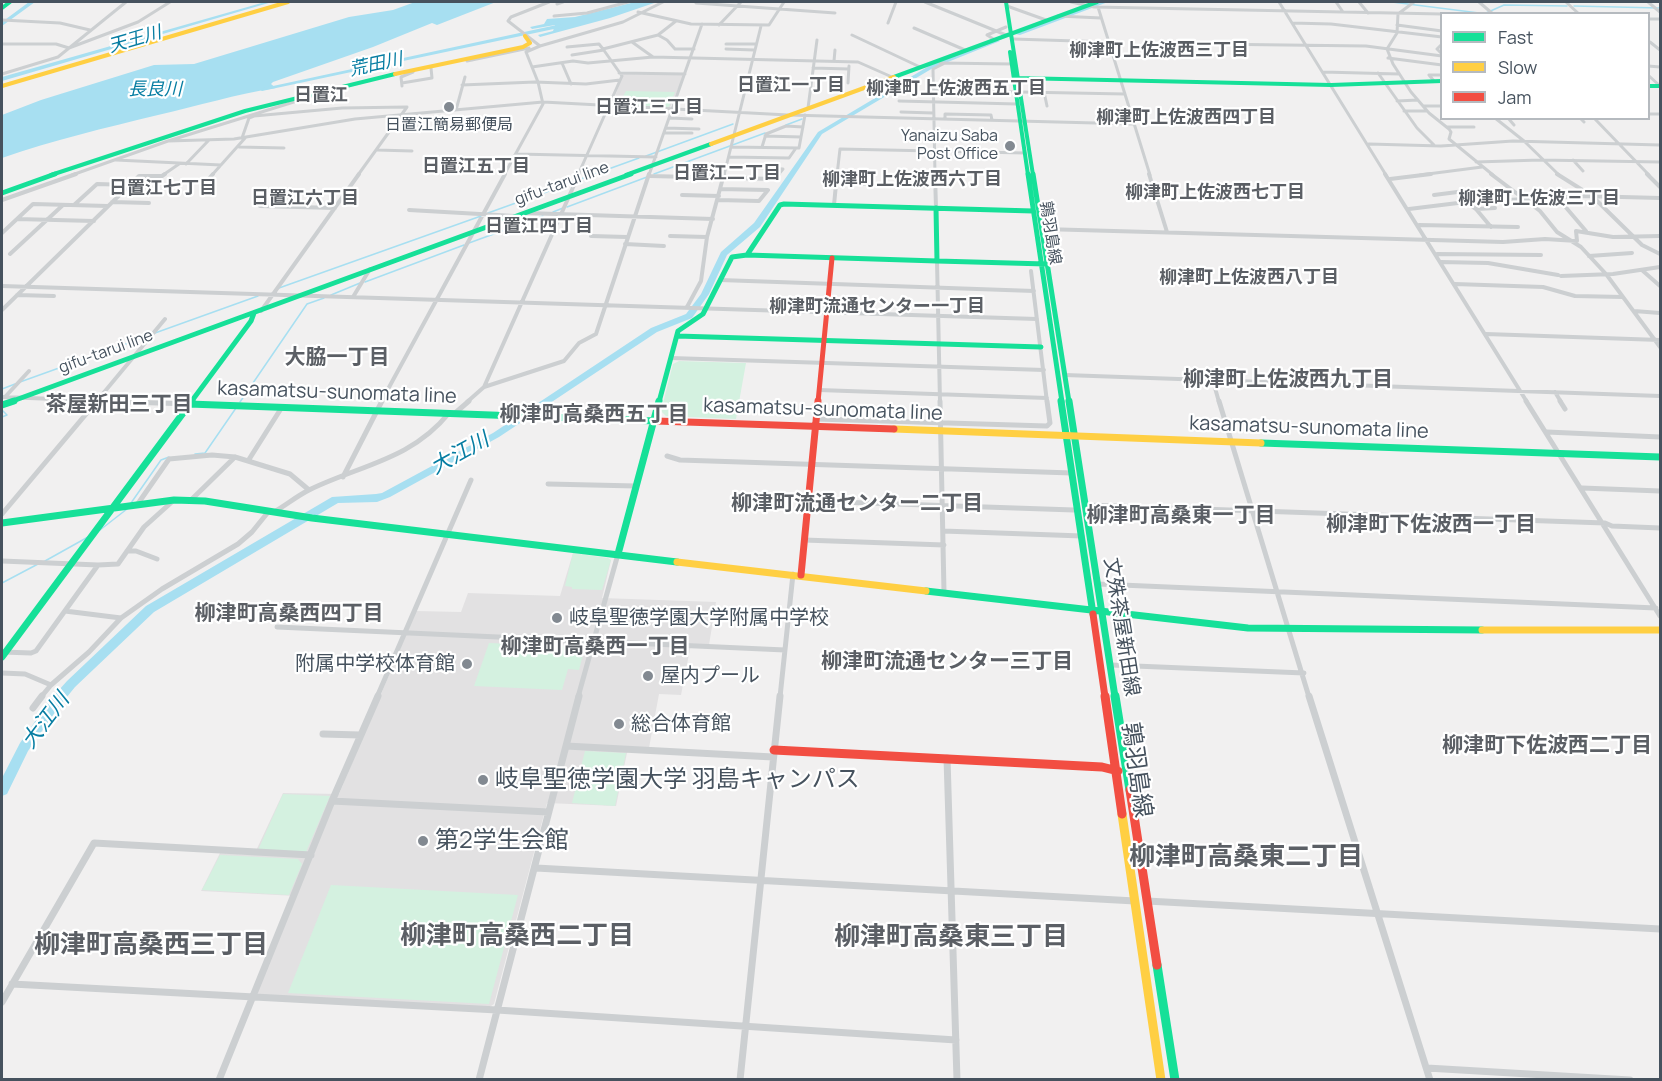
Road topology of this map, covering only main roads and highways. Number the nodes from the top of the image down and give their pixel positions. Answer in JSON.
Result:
{"nodes":[{"id":1,"x":10,"y":2,"type":"edge"},
{"id":2,"x":288,"y":2,"type":"edge"},
{"id":3,"x":1005,"y":3,"type":"edge"},
{"id":4,"x":1096,"y":5,"type":"edge"},
{"id":5,"x":2,"y":8,"type":"edge"},
{"id":6,"x":1009,"y":34,"type":"junction"},
{"id":7,"x":525,"y":36,"type":"road end"},
{"id":8,"x":1017,"y":78,"type":"junction"},
{"id":9,"x":1438,"y":79,"type":"edge"},
{"id":10,"x":2,"y":85,"type":"edge"},
{"id":11,"x":1018,"y":92,"type":"junction"},
{"id":12,"x":1023,"y":121,"type":"junction"},
{"id":13,"x":2,"y":193,"type":"edge"},
{"id":14,"x":936,"y":208,"type":"junction"},
{"id":15,"x":1033,"y":211,"type":"junction"},
{"id":16,"x":747,"y":255,"type":"junction"},
{"id":17,"x":832,"y":258,"type":"junction"},
{"id":18,"x":937,"y":261,"type":"junction"},
{"id":19,"x":1045,"y":264,"type":"junction"},
{"id":20,"x":257,"y":312,"type":"junction"},
{"id":21,"x":677,"y":336,"type":"junction"},
{"id":22,"x":824,"y":341,"type":"junction"},
{"id":23,"x":1041,"y":347,"type":"road end"},
{"id":24,"x":189,"y":404,"type":"junction"},
{"id":25,"x":2,"y":405,"type":"edge"},
{"id":26,"x":653,"y":421,"type":"junction"},
{"id":27,"x":816,"y":423,"type":"junction"},
{"id":28,"x":1066,"y":435,"type":"junction"},
{"id":29,"x":1075,"y":436,"type":"junction"},
{"id":30,"x":1660,"y":457,"type":"edge"},
{"id":31,"x":112,"y":508,"type":"junction"},
{"id":32,"x":2,"y":523,"type":"edge"},
{"id":33,"x":618,"y":554,"type":"junction"},
{"id":34,"x":797,"y":575,"type":"junction"},
{"id":35,"x":1092,"y":609,"type":"junction"},
{"id":36,"x":1102,"y":610,"type":"junction"},
{"id":37,"x":1660,"y":630,"type":"edge"},
{"id":38,"x":3,"y":654,"type":"edge"},
{"id":39,"x":773,"y":754,"type":"road end"},
{"id":40,"x":1116,"y":771,"type":"junction"},
{"id":41,"x":1126,"y":774,"type":"junction"},
{"id":42,"x":1161,"y":1080,"type":"edge"},
{"id":43,"x":1175,"y":1080,"type":"edge"}],
"edges":[{"from":1,"to":5,"type":"main road"},
{"from":2,"to":10,"type":"main road"},
{"from":3,"to":6,"type":"main road"},
{"from":4,"to":6,"type":"main road","name":"gifu-tarui line"},
{"from":6,"to":8,"type":"main road"},
{"from":6,"to":8,"type":"main road","name":"鶉羽島線"},
{"from":6,"to":20,"type":"main road","name":"gifu-tarui line"},
{"from":7,"to":13,"type":"main road"},
{"from":8,"to":9,"type":"main road"},
{"from":8,"to":11,"type":"main road","name":"鶉羽島線"},
{"from":11,"to":12,"type":"main road","name":"文殊茶屋新田線"},
{"from":11,"to":12,"type":"main road","name":"鶉羽島線"},
{"from":12,"to":15,"type":"main road","name":"鶉羽島線"},
{"from":12,"to":19,"type":"main road","name":"文殊茶屋新田線"},
{"from":14,"to":15,"type":"main road"},
{"from":14,"to":16,"type":"main road"},
{"from":14,"to":18,"type":"main road"},
{"from":15,"to":19,"type":"main road","name":"鶉羽島線"},
{"from":16,"to":17,"type":"main road"},
{"from":16,"to":21,"type":"main road"},
{"from":17,"to":18,"type":"main road"},
{"from":17,"to":22,"type":"main road"},
{"from":18,"to":19,"type":"main road"},
{"from":19,"to":28,"type":"main road","name":"鶉羽島線"},
{"from":19,"to":29,"type":"main road","name":"文殊茶屋新田線"},
{"from":20,"to":24,"type":"main road"},
{"from":20,"to":25,"type":"main road","name":"gifu-tarui line"},
{"from":21,"to":22,"type":"main road"},
{"from":21,"to":26,"type":"main road"},
{"from":22,"to":23,"type":"main road"},
{"from":22,"to":27,"type":"main road"},
{"from":24,"to":26,"type":"main road","name":"kasamatsu-sunomata line"},
{"from":24,"to":31,"type":"main road","name":"kasamatsu-sunomata line"},
{"from":26,"to":27,"type":"main road","name":"kasamatsu-sunomata line"},
{"from":26,"to":33,"type":"main road"},
{"from":27,"to":28,"type":"main road","name":"kasamatsu-sunomata line"},
{"from":27,"to":34,"type":"main road"},
{"from":28,"to":29,"type":"main road","name":"kasamatsu-sunomata line"},
{"from":28,"to":35,"type":"main road","name":"鶉羽島線"},
{"from":29,"to":30,"type":"main road","name":"kasamatsu-sunomata line"},
{"from":29,"to":36,"type":"main road","name":"文殊茶屋新田線"},
{"from":31,"to":32,"type":"main road"},
{"from":31,"to":33,"type":"main road"},
{"from":31,"to":38,"type":"main road","name":"kasamatsu-sunomata line"},
{"from":33,"to":34,"type":"main road"},
{"from":34,"to":35,"type":"main road"},
{"from":35,"to":36,"type":"main road"},
{"from":35,"to":40,"type":"main road","name":"鶉羽島線"},
{"from":36,"to":37,"type":"main road"},
{"from":36,"to":41,"type":"main road","name":"文殊茶屋新田線"},
{"from":39,"to":40,"type":"main road"},
{"from":40,"to":41,"type":"main road"},
{"from":40,"to":42,"type":"main road","name":"鶉羽島線"},
{"from":41,"to":43,"type":"main road","name":"文殊茶屋新田線"}]}
